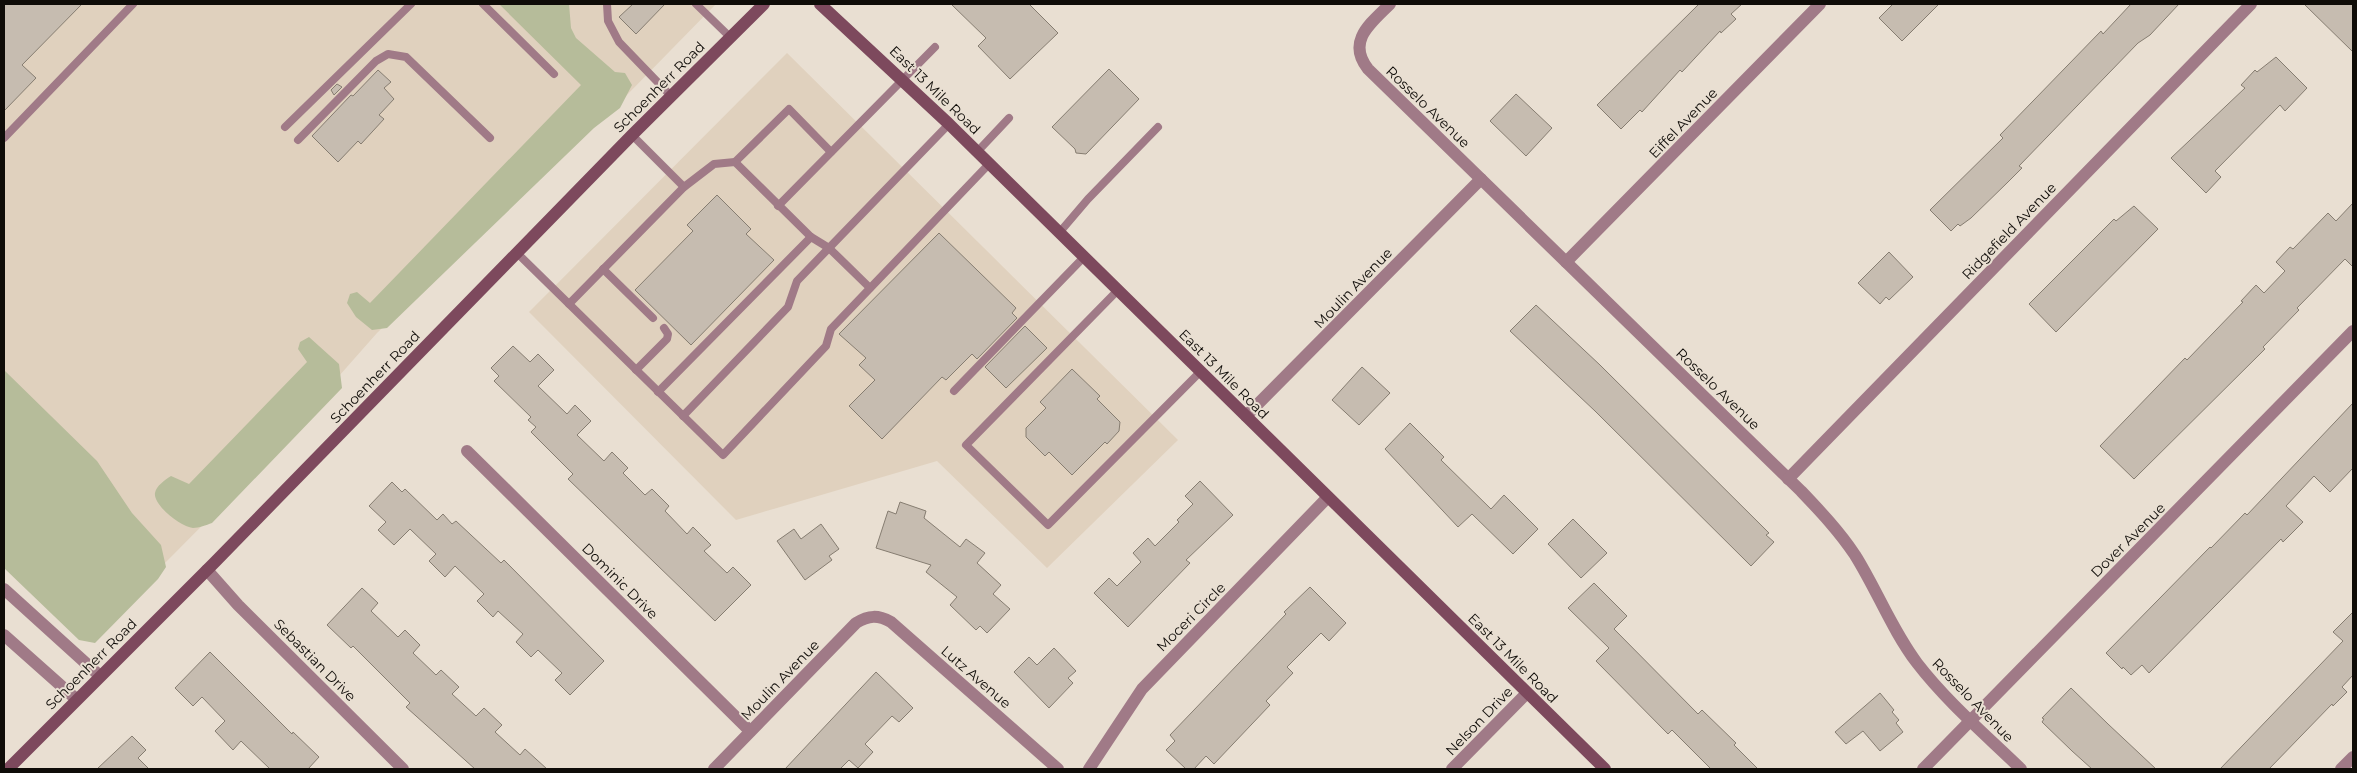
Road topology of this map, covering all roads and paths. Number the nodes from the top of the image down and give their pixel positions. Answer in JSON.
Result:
{"nodes":[{"id":1,"x":133,"y":4,"type":"edge"},
{"id":2,"x":411,"y":4,"type":"edge"},
{"id":3,"x":483,"y":4,"type":"edge"},
{"id":4,"x":607,"y":4,"type":"edge"},
{"id":5,"x":696,"y":4,"type":"edge"},
{"id":6,"x":764,"y":4,"type":"edge"},
{"id":7,"x":820,"y":4,"type":"edge"},
{"id":8,"x":1390,"y":4,"type":"edge"},
{"id":9,"x":1820,"y":4,"type":"edge"},
{"id":10,"x":2251,"y":4,"type":"edge"},
{"id":11,"x":730,"y":37,"type":"junction"},
{"id":12,"x":935,"y":46,"type":"dead end"},
{"id":13,"x":554,"y":74,"type":"dead end"},
{"id":14,"x":903,"y":79,"type":"junction"},
{"id":15,"x":671,"y":96,"type":"junction"},
{"id":16,"x":1009,"y":118,"type":"dead end"},
{"id":17,"x":949,"y":124,"type":"junction"},
{"id":18,"x":285,"y":127,"type":"dead end"},
{"id":19,"x":1158,"y":127,"type":"dead end"},
{"id":20,"x":632,"y":135,"type":"junction"},
{"id":21,"x":4,"y":138,"type":"edge"},
{"id":22,"x":490,"y":138,"type":"dead end"},
{"id":23,"x":298,"y":140,"type":"dead end"},
{"id":24,"x":831,"y":152,"type":"junction"},
{"id":25,"x":977,"y":152,"type":"junction"},
{"id":26,"x":735,"y":162,"type":"junction"},
{"id":27,"x":989,"y":164,"type":"junction"},
{"id":28,"x":1481,"y":180,"type":"junction"},
{"id":29,"x":684,"y":187,"type":"junction"},
{"id":30,"x":778,"y":206,"type":"junction"},
{"id":31,"x":1059,"y":233,"type":"junction"},
{"id":32,"x":810,"y":237,"type":"junction"},
{"id":33,"x":829,"y":248,"type":"junction"},
{"id":34,"x":517,"y":253,"type":"junction"},
{"id":35,"x":1084,"y":257,"type":"junction"},
{"id":36,"x":1566,"y":262,"type":"junction"},
{"id":37,"x":604,"y":269,"type":"junction"},
{"id":38,"x":870,"y":288,"type":"junction"},
{"id":39,"x":1118,"y":290,"type":"junction"},
{"id":40,"x":569,"y":304,"type":"junction"},
{"id":41,"x":653,"y":318,"type":"dead end"},
{"id":42,"x":664,"y":328,"type":"dead end"},
{"id":43,"x":2353,"y":331,"type":"edge"},
{"id":44,"x":636,"y":370,"type":"junction"},
{"id":45,"x":1200,"y":372,"type":"junction"},
{"id":46,"x":954,"y":391,"type":"dead end"},
{"id":47,"x":658,"y":392,"type":"junction"},
{"id":48,"x":682,"y":416,"type":"junction"},
{"id":49,"x":1246,"y":416,"type":"junction"},
{"id":50,"x":468,"y":451,"type":"dead end"},
{"id":51,"x":1788,"y":479,"type":"junction"},
{"id":52,"x":1328,"y":497,"type":"junction"},
{"id":53,"x":207,"y":570,"type":"junction"},
{"id":54,"x":4,"y":589,"type":"edge"},
{"id":55,"x":871,"y":616,"type":"joint"},
{"id":56,"x":4,"y":635,"type":"edge"},
{"id":57,"x":100,"y":676,"type":"junction"},
{"id":58,"x":1526,"y":693,"type":"junction"},
{"id":59,"x":76,"y":699,"type":"junction"},
{"id":60,"x":1971,"y":721,"type":"junction"},
{"id":61,"x":750,"y":732,"type":"junction"},
{"id":62,"x":2353,"y":757,"type":"edge"},
{"id":63,"x":15,"y":767,"type":"edge"},
{"id":64,"x":403,"y":769,"type":"edge"},
{"id":65,"x":714,"y":769,"type":"edge"},
{"id":66,"x":1058,"y":769,"type":"edge"},
{"id":67,"x":1089,"y":769,"type":"edge"},
{"id":68,"x":1452,"y":769,"type":"edge"},
{"id":69,"x":1605,"y":769,"type":"edge"},
{"id":70,"x":1923,"y":769,"type":"edge"},
{"id":71,"x":2021,"y":769,"type":"edge"},
{"id":72,"x":2342,"y":769,"type":"edge"}],
"edges":[{"from":1,"to":21,"type":"lane"},
{"from":2,"to":18,"type":"lane"},
{"from":3,"to":13,"type":"lane"},
{"from":4,"to":15,"type":"lane"},
{"from":5,"to":11,"type":"lane"},
{"from":6,"to":11,"type":"main road","name":"Schoenherr Road"},
{"from":7,"to":14,"type":"main road","name":"East 13 Mile Road"},
{"from":8,"to":28,"type":"street","name":"Rosselo Avenue"},
{"from":9,"to":36,"type":"street","name":"Eiffel Avenue"},
{"from":10,"to":51,"type":"street","name":"Ridgefield Avenue"},
{"from":11,"to":15,"type":"main road","name":"Schoenherr Road"},
{"from":12,"to":14,"type":"lane"},
{"from":14,"to":17,"type":"main road","name":"East 13 Mile Road"},
{"from":14,"to":24,"type":"lane"},
{"from":15,"to":20,"type":"main road","name":"Schoenherr Road"},
{"from":16,"to":25,"type":"lane"},
{"from":17,"to":25,"type":"main road","name":"East 13 Mile Road"},
{"from":17,"to":33,"type":"lane"},
{"from":19,"to":31,"type":"lane"},
{"from":20,"to":29,"type":"lane"},
{"from":20,"to":34,"type":"main road","name":"Schoenherr Road"},
{"from":22,"to":23,"type":"lane"},
{"from":24,"to":26,"type":"lane"},
{"from":24,"to":30,"type":"lane"},
{"from":25,"to":27,"type":"main road","name":"East 13 Mile Road"},
{"from":26,"to":29,"type":"lane"},
{"from":26,"to":30,"type":"lane"},
{"from":27,"to":31,"type":"main road","name":"East 13 Mile Road"},
{"from":27,"to":38,"type":"lane"},
{"from":28,"to":36,"type":"street","name":"Rosselo Avenue"},
{"from":28,"to":49,"type":"street","name":"Moulin Avenue"},
{"from":29,"to":37,"type":"lane"},
{"from":30,"to":32,"type":"lane"},
{"from":31,"to":35,"type":"main road","name":"East 13 Mile Road"},
{"from":32,"to":33,"type":"lane"},
{"from":32,"to":47,"type":"lane"},
{"from":33,"to":38,"type":"lane"},
{"from":33,"to":48,"type":"lane"},
{"from":34,"to":40,"type":"lane"},
{"from":34,"to":53,"type":"main road","name":"Schoenherr Road"},
{"from":35,"to":39,"type":"main road","name":"East 13 Mile Road"},
{"from":35,"to":46,"type":"lane"},
{"from":36,"to":51,"type":"street","name":"Rosselo Avenue"},
{"from":37,"to":40,"type":"lane"},
{"from":37,"to":41,"type":"lane"},
{"from":38,"to":48,"type":"lane"},
{"from":39,"to":45,"type":"main road","name":"East 13 Mile Road"},
{"from":39,"to":45,"type":"lane"},
{"from":40,"to":44,"type":"lane"},
{"from":42,"to":44,"type":"lane"},
{"from":43,"to":60,"type":"street","name":"Dover Avenue"},
{"from":44,"to":47,"type":"lane"},
{"from":45,"to":49,"type":"main road","name":"East 13 Mile Road"},
{"from":47,"to":48,"type":"lane"},
{"from":49,"to":52,"type":"main road","name":"East 13 Mile Road"},
{"from":50,"to":61,"type":"street","name":"Dominic Drive"},
{"from":51,"to":60,"type":"street","name":"Rosselo Avenue"},
{"from":52,"to":58,"type":"main road","name":"East 13 Mile Road"},
{"from":52,"to":67,"type":"street","name":"Moceri Circle"},
{"from":53,"to":57,"type":"main road","name":"Schoenherr Road"},
{"from":53,"to":64,"type":"street","name":"Sebastian Drive"},
{"from":54,"to":57,"type":"street"},
{"from":55,"to":61,"type":"street","name":"Moulin Avenue"},
{"from":55,"to":66,"type":"street","name":"Lutz Avenue"},
{"from":56,"to":59,"type":"street"},
{"from":57,"to":59,"type":"main road","name":"Schoenherr Road"},
{"from":58,"to":68,"type":"street","name":"Nelson Drive"},
{"from":58,"to":69,"type":"main road","name":"East 13 Mile Road"},
{"from":59,"to":63,"type":"main road","name":"Schoenherr Road"},
{"from":60,"to":70,"type":"street","name":"Dover Avenue"},
{"from":60,"to":71,"type":"street","name":"Rosselo Avenue"},
{"from":61,"to":65,"type":"street","name":"Moulin Avenue"},
{"from":62,"to":72,"type":"street"}]}
